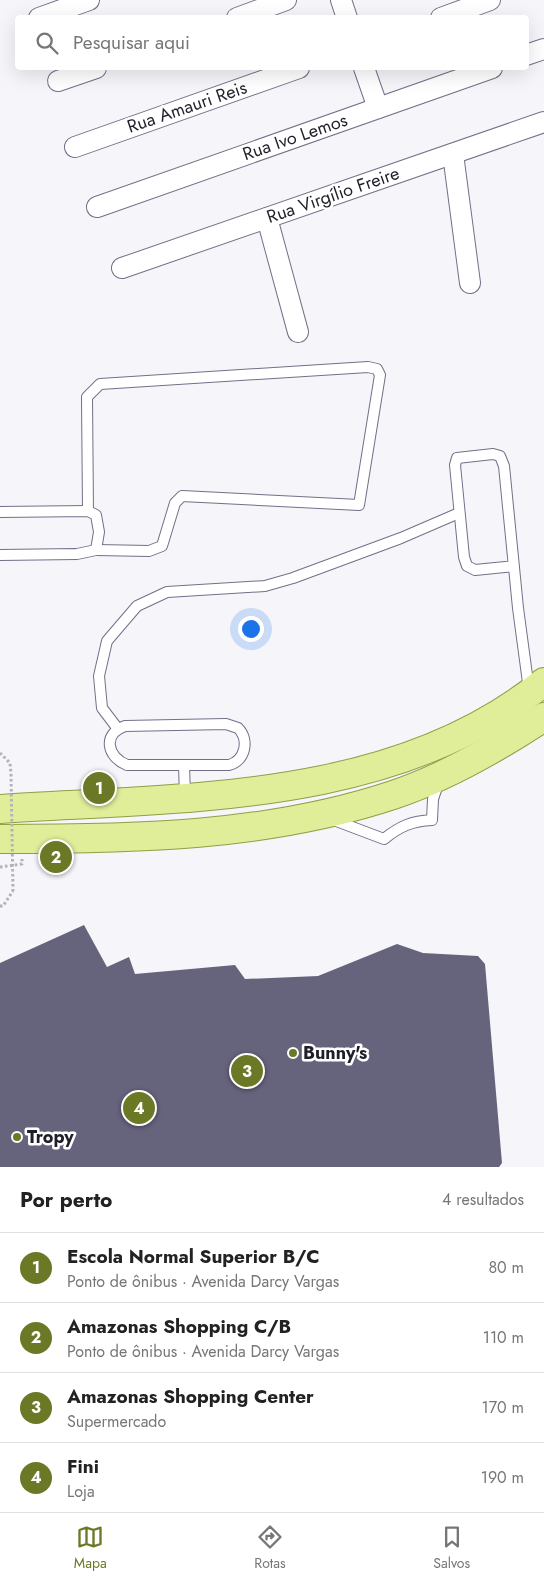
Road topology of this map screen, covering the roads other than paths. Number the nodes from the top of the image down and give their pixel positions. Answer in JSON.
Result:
{"nodes":[{"id":1,"x":89,"y":0,"type":"edge"},
{"id":2,"x":285,"y":0,"type":"edge"},
{"id":3,"x":341,"y":0,"type":"edge"},
{"id":4,"x":490,"y":0,"type":"edge"},
{"id":5,"x":47,"y":15,"type":"edge"},
{"id":6,"x":245,"y":15,"type":"edge"},
{"id":7,"x":346,"y":15,"type":"edge"},
{"id":8,"x":449,"y":15,"type":"edge"},
{"id":9,"x":544,"y":49,"type":"edge"},
{"id":10,"x":529,"y":54,"type":"edge"},
{"id":11,"x":90,"y":70,"type":"edge"},
{"id":12,"x":293,"y":70,"type":"edge"},
{"id":13,"x":365,"y":70,"type":"edge"},
{"id":14,"x":486,"y":70,"type":"edge"},
{"id":15,"x":58,"y":81,"type":"dead end"},
{"id":16,"x":378,"y":108,"type":"junction"},
{"id":17,"x":544,"y":122,"type":"edge"},
{"id":18,"x":75,"y":147,"type":"dead end"},
{"id":19,"x":453,"y":154,"type":"junction"},
{"id":20,"x":98,"y":207,"type":"dead end"},
{"id":21,"x":267,"y":218,"type":"junction"},
{"id":22,"x":122,"y":268,"type":"dead end"},
{"id":23,"x":470,"y":283,"type":"dead end"},
{"id":24,"x":298,"y":332,"type":"dead end"},
{"id":25,"x":88,"y":511,"type":"junction"},
{"id":26,"x":0,"y":512,"type":"edge"},
{"id":27,"x":459,"y":513,"type":"junction"},
{"id":28,"x":96,"y":550,"type":"junction"},
{"id":29,"x":0,"y":555,"type":"edge"},
{"id":30,"x":514,"y":566,"type":"junction"},
{"id":31,"x":537,"y":688,"type":"edge"},
{"id":32,"x":544,"y":716,"type":"edge"},
{"id":33,"x":118,"y":729,"type":"junction"},
{"id":34,"x":184,"y":765,"type":"junction"},
{"id":35,"x":441,"y":775,"type":"junction"},
{"id":36,"x":185,"y":797,"type":"junction"},
{"id":37,"x":0,"y":809,"type":"edge"},
{"id":38,"x":320,"y":815,"type":"junction"},
{"id":39,"x":0,"y":839,"type":"edge"}],
"edges":[{"from":1,"to":5,"type":"street"},
{"from":2,"to":6,"type":"street"},
{"from":3,"to":7,"type":"street"},
{"from":4,"to":8,"type":"street"},
{"from":9,"to":10,"type":"street"},
{"from":11,"to":15,"type":"street"},
{"from":12,"to":18,"type":"street","name":"Rua Amauri Reis"},
{"from":13,"to":16,"type":"street"},
{"from":14,"to":16,"type":"street","name":"Rua Ivo Lemos"},
{"from":16,"to":20,"type":"street","name":"Rua Ivo Lemos"},
{"from":17,"to":19,"type":"street","name":"Rua Virgílio Freire"},
{"from":19,"to":21,"type":"street","name":"Rua Virgílio Freire"},
{"from":19,"to":23,"type":"street"},
{"from":21,"to":22,"type":"street","name":"Rua Virgílio Freire"},
{"from":21,"to":24,"type":"street"},
{"from":25,"to":26,"type":"lane"},
{"from":25,"to":28,"type":"lane"},
{"from":25,"to":28,"type":"lane"},
{"from":27,"to":30,"type":"lane"},
{"from":27,"to":30,"type":"lane"},
{"from":27,"to":33,"type":"lane"},
{"from":28,"to":29,"type":"lane"},
{"from":30,"to":31,"type":"lane"},
{"from":31,"to":36,"type":"main road"},
{"from":32,"to":35,"type":"main road"},
{"from":33,"to":34,"type":"lane"},
{"from":33,"to":34,"type":"lane"},
{"from":34,"to":36,"type":"lane"},
{"from":35,"to":38,"type":"main road"},
{"from":35,"to":38,"type":"lane"},
{"from":36,"to":37,"type":"main road"},
{"from":38,"to":39,"type":"main road"}]}
